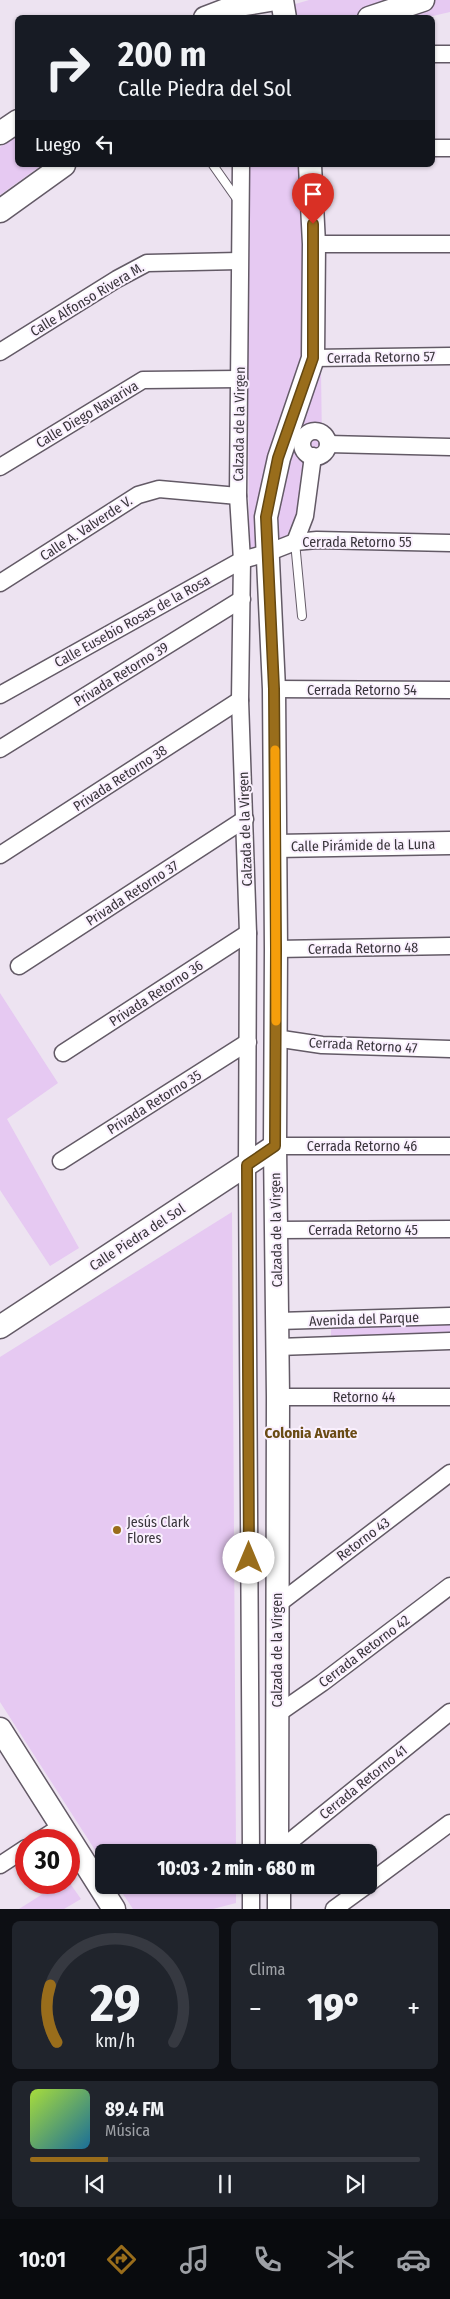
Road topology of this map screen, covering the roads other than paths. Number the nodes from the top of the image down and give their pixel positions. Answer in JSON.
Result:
{"nodes":[{"id":1,"x":270,"y":0,"type":"edge"},
{"id":2,"x":282,"y":0,"type":"edge"},
{"id":3,"x":423,"y":0,"type":"edge"},
{"id":4,"x":239,"y":7,"type":"edge"},
{"id":5,"x":214,"y":15,"type":"edge"},
{"id":6,"x":284,"y":15,"type":"edge"},
{"id":7,"x":378,"y":15,"type":"edge"},
{"id":8,"x":435,"y":54,"type":"edge"},
{"id":9,"x":450,"y":54,"type":"edge"},
{"id":10,"x":15,"y":123,"type":"edge"},
{"id":11,"x":0,"y":133,"type":"edge"},
{"id":12,"x":435,"y":148,"type":"edge"},
{"id":13,"x":450,"y":148,"type":"edge"},
{"id":14,"x":61,"y":167,"type":"edge"},
{"id":15,"x":214,"y":167,"type":"edge"},
{"id":16,"x":241,"y":167,"type":"edge"},
{"id":17,"x":310,"y":167,"type":"edge"},
{"id":18,"x":241,"y":206,"type":"junction"},
{"id":19,"x":0,"y":211,"type":"edge"},
{"id":20,"x":314,"y":244,"type":"junction"},
{"id":21,"x":450,"y":244,"type":"edge"},
{"id":22,"x":240,"y":261,"type":"junction"},
{"id":23,"x":0,"y":352,"type":"edge"},
{"id":24,"x":450,"y":356,"type":"edge"},
{"id":25,"x":313,"y":358,"type":"junction"},
{"id":26,"x":239,"y":379,"type":"junction"},
{"id":27,"x":328,"y":444,"type":"junction"},
{"id":28,"x":450,"y":447,"type":"edge"},
{"id":29,"x":313,"y":456,"type":"junction"},
{"id":30,"x":0,"y":467,"type":"edge"},
{"id":31,"x":238,"y":496,"type":"junction"},
{"id":32,"x":295,"y":542,"type":"junction"},
{"id":33,"x":450,"y":543,"type":"edge"},
{"id":34,"x":267,"y":553,"type":"junction"},
{"id":35,"x":242,"y":560,"type":"junction"},
{"id":36,"x":0,"y":583,"type":"edge"},
{"id":37,"x":242,"y":600,"type":"junction"},
{"id":38,"x":302,"y":616,"type":"dead end"},
{"id":39,"x":274,"y":689,"type":"junction"},
{"id":40,"x":450,"y":690,"type":"edge"},
{"id":41,"x":0,"y":695,"type":"edge"},
{"id":42,"x":240,"y":700,"type":"junction"},
{"id":43,"x":0,"y":749,"type":"edge"},
{"id":44,"x":245,"y":819,"type":"junction"},
{"id":45,"x":450,"y":843,"type":"edge"},
{"id":46,"x":276,"y":846,"type":"junction"},
{"id":47,"x":0,"y":855,"type":"edge"},
{"id":48,"x":248,"y":933,"type":"junction"},
{"id":49,"x":450,"y":946,"type":"edge"},
{"id":50,"x":276,"y":949,"type":"junction"},
{"id":51,"x":19,"y":966,"type":"dead end"},
{"id":52,"x":276,"y":1038,"type":"junction"},
{"id":53,"x":248,"y":1042,"type":"junction"},
{"id":54,"x":450,"y":1049,"type":"edge"},
{"id":55,"x":63,"y":1053,"type":"dead end"},
{"id":56,"x":275,"y":1146,"type":"junction"},
{"id":57,"x":450,"y":1146,"type":"edge"},
{"id":58,"x":61,"y":1162,"type":"dead end"},
{"id":59,"x":247,"y":1165,"type":"junction"},
{"id":60,"x":450,"y":1229,"type":"edge"},
{"id":61,"x":277,"y":1230,"type":"junction"},
{"id":62,"x":450,"y":1316,"type":"edge"},
{"id":63,"x":278,"y":1321,"type":"junction"},
{"id":64,"x":0,"y":1327,"type":"edge"},
{"id":65,"x":450,"y":1341,"type":"edge"},
{"id":66,"x":278,"y":1347,"type":"junction"},
{"id":67,"x":278,"y":1397,"type":"junction"},
{"id":68,"x":450,"y":1397,"type":"edge"},
{"id":69,"x":450,"y":1473,"type":"edge"},
{"id":70,"x":450,"y":1586,"type":"edge"},
{"id":71,"x":277,"y":1604,"type":"junction"},
{"id":72,"x":450,"y":1712,"type":"edge"},
{"id":73,"x":276,"y":1715,"type":"junction"},
{"id":74,"x":1,"y":1734,"type":"edge"},
{"id":75,"x":450,"y":1823,"type":"edge"},
{"id":76,"x":62,"y":1826,"type":"junction"},
{"id":77,"x":57,"y":1829,"type":"edge"},
{"id":78,"x":251,"y":1844,"type":"edge"},
{"id":79,"x":277,"y":1844,"type":"edge"},
{"id":80,"x":287,"y":1844,"type":"edge"},
{"id":81,"x":15,"y":1855,"type":"edge"},
{"id":82,"x":0,"y":1865,"type":"edge"},
{"id":83,"x":377,"y":1877,"type":"edge"},
{"id":84,"x":251,"y":1894,"type":"edge"},
{"id":85,"x":354,"y":1894,"type":"edge"},
{"id":86,"x":114,"y":1909,"type":"edge"},
{"id":87,"x":251,"y":1909,"type":"edge"},
{"id":88,"x":334,"y":1909,"type":"edge"}],
"edges":[{"from":1,"to":4,"type":"main road"},
{"from":2,"to":6,"type":"main road"},
{"from":3,"to":7,"type":"main road"},
{"from":4,"to":5,"type":"main road"},
{"from":8,"to":9,"type":"street"},
{"from":10,"to":11,"type":"main road"},
{"from":12,"to":13,"type":"street"},
{"from":14,"to":19,"type":"main road"},
{"from":15,"to":18,"type":"lane"},
{"from":16,"to":18,"type":"street","name":"Calzada de la Virgen"},
{"from":17,"to":20,"type":"main road","name":"Calzada de la Virgen"},
{"from":18,"to":22,"type":"street","name":"Calzada de la Virgen"},
{"from":20,"to":21,"type":"street"},
{"from":20,"to":25,"type":"main road","name":"Calzada de la Virgen"},
{"from":22,"to":23,"type":"street","name":"Calle Alfonso Rivera M."},
{"from":22,"to":26,"type":"street","name":"Calzada de la Virgen"},
{"from":24,"to":25,"type":"street","name":"Cerrada Retorno 57"},
{"from":25,"to":34,"type":"main road","name":"Calzada de la Virgen"},
{"from":26,"to":30,"type":"street","name":"Calle Diego Navariva"},
{"from":26,"to":31,"type":"street","name":"Calzada de la Virgen"},
{"from":27,"to":28,"type":"street"},
{"from":27,"to":29,"type":"street"},
{"from":27,"to":29,"type":"street"},
{"from":29,"to":32,"type":"street"},
{"from":31,"to":35,"type":"street","name":"Calzada de la Virgen"},
{"from":31,"to":36,"type":"street","name":"Calle A. Valverde V."},
{"from":32,"to":33,"type":"street","name":"Cerrada Retorno 55"},
{"from":32,"to":34,"type":"street","name":"Cerrada Retorno 55"},
{"from":32,"to":38,"type":"lane"},
{"from":34,"to":35,"type":"street","name":"Calle Eusebio Rosas de la Rosa"},
{"from":34,"to":39,"type":"main road","name":"Calzada de la Virgen"},
{"from":35,"to":37,"type":"street","name":"Calzada de la Virgen"},
{"from":35,"to":41,"type":"street","name":"Calle Eusebio Rosas de la Rosa"},
{"from":37,"to":42,"type":"street","name":"Calzada de la Virgen"},
{"from":37,"to":43,"type":"street","name":"Privada Retorno 39"},
{"from":39,"to":40,"type":"street","name":"Cerrada Retorno 54"},
{"from":39,"to":46,"type":"main road","name":"Calzada de la Virgen"},
{"from":42,"to":44,"type":"street","name":"Calzada de la Virgen"},
{"from":42,"to":47,"type":"street","name":"Privada Retorno 38"},
{"from":44,"to":48,"type":"street","name":"Calzada de la Virgen"},
{"from":44,"to":51,"type":"street","name":"Privada Retorno 37"},
{"from":45,"to":46,"type":"main road","name":"Calle Pirámide de la Luna"},
{"from":46,"to":50,"type":"main road","name":"Calzada de la Virgen"},
{"from":48,"to":53,"type":"street","name":"Calzada de la Virgen"},
{"from":48,"to":55,"type":"street","name":"Privada Retorno 36"},
{"from":49,"to":50,"type":"street","name":"Cerrada Retorno 48"},
{"from":50,"to":52,"type":"main road","name":"Calzada de la Virgen"},
{"from":52,"to":54,"type":"street","name":"Cerrada Retorno 47"},
{"from":52,"to":56,"type":"main road","name":"Calzada de la Virgen"},
{"from":53,"to":58,"type":"street","name":"Privada Retorno 35"},
{"from":53,"to":59,"type":"street","name":"Calzada de la Virgen"},
{"from":56,"to":57,"type":"street","name":"Cerrada Retorno 46"},
{"from":56,"to":59,"type":"main road","name":"Calle Piedra del Sol"},
{"from":56,"to":61,"type":"main road","name":"Calzada de la Virgen"},
{"from":59,"to":64,"type":"main road","name":"Calle Piedra del Sol"},
{"from":59,"to":78,"type":"street","name":"Calzada de la Virgen"},
{"from":60,"to":61,"type":"street","name":"Cerrada Retorno 45"},
{"from":61,"to":63,"type":"main road","name":"Calzada de la Virgen"},
{"from":62,"to":63,"type":"street","name":"Avenida del Parque"},
{"from":63,"to":66,"type":"main road","name":"Calzada de la Virgen"},
{"from":65,"to":66,"type":"street","name":"Avenida del Parque"},
{"from":66,"to":67,"type":"main road","name":"Calzada de la Virgen"},
{"from":67,"to":68,"type":"street","name":"Retorno 44"},
{"from":67,"to":71,"type":"main road","name":"Calzada de la Virgen"},
{"from":69,"to":71,"type":"street","name":"Retorno 43"},
{"from":70,"to":73,"type":"street","name":"Cerrada Retorno 42"},
{"from":71,"to":73,"type":"main road","name":"Calzada de la Virgen"},
{"from":72,"to":80,"type":"street","name":"Cerrada Retorno 41"},
{"from":73,"to":79,"type":"main road","name":"Calzada de la Virgen"},
{"from":74,"to":76,"type":"main road"},
{"from":75,"to":83,"type":"street"},
{"from":76,"to":77,"type":"street"},
{"from":76,"to":86,"type":"main road"},
{"from":81,"to":82,"type":"street"},
{"from":84,"to":87,"type":"street"},
{"from":85,"to":88,"type":"street"}]}
